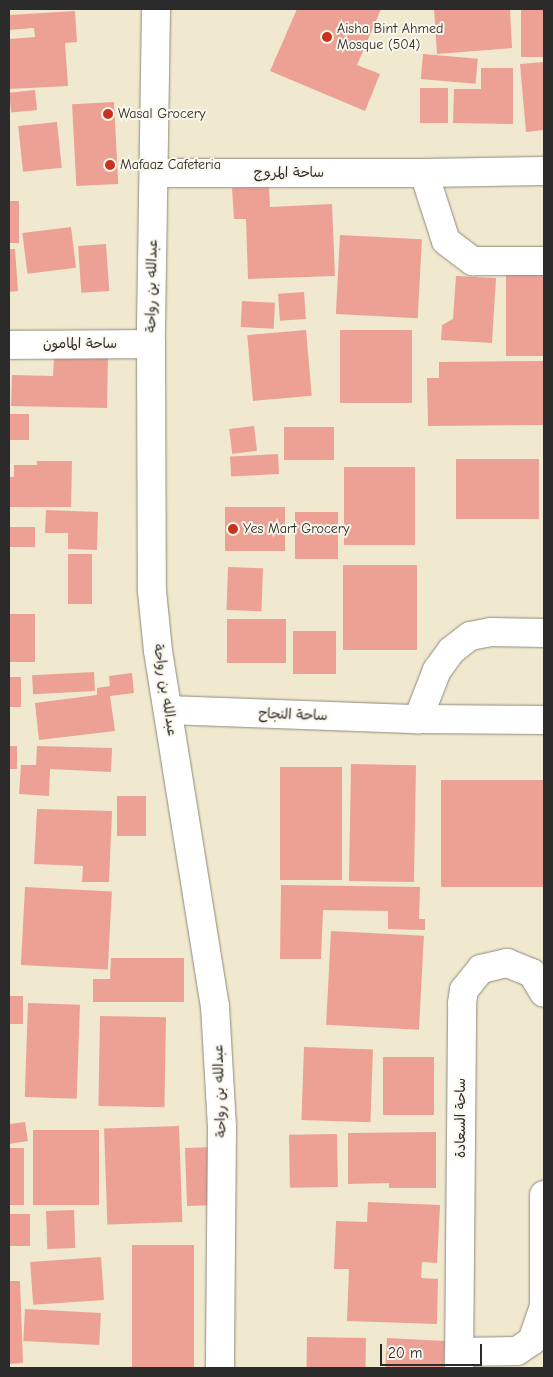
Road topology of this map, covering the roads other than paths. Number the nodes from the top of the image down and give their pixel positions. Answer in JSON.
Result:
{"nodes":[{"id":1,"x":156,"y":9,"type":"edge"},
{"id":2,"x":544,"y":171,"type":"edge"},
{"id":3,"x":154,"y":173,"type":"junction"},
{"id":4,"x":424,"y":173,"type":"junction"},
{"id":5,"x":544,"y":261,"type":"edge"},
{"id":6,"x":151,"y":344,"type":"junction"},
{"id":7,"x":9,"y":345,"type":"edge"},
{"id":8,"x":544,"y":633,"type":"edge"},
{"id":9,"x":168,"y":710,"type":"junction"},
{"id":10,"x":418,"y":719,"type":"junction"},
{"id":11,"x":544,"y":720,"type":"edge"},
{"id":12,"x":544,"y":993,"type":"edge"},
{"id":13,"x":544,"y":1195,"type":"edge"},
{"id":14,"x":459,"y":1360,"type":"edge"},
{"id":15,"x":220,"y":1368,"type":"edge"}],
"edges":[{"from":1,"to":3,"type":"street","name":"عبدالله بن رواحة"},
{"from":2,"to":4,"type":"street","name":"ساحة المروج"},
{"from":3,"to":4,"type":"street","name":"ساحة المروج"},
{"from":3,"to":6,"type":"street","name":"عبدالله بن رواحة"},
{"from":4,"to":5,"type":"street"},
{"from":6,"to":7,"type":"street","name":"ساحة المامون"},
{"from":6,"to":9,"type":"street","name":"عبدالله بن رواحة"},
{"from":8,"to":10,"type":"street"},
{"from":9,"to":10,"type":"street","name":"ساحة النجاح"},
{"from":9,"to":15,"type":"street","name":"عبدالله بن رواحة"},
{"from":10,"to":11,"type":"street","name":"ساحة النجاح"},
{"from":12,"to":14,"type":"street","name":"ساحة السعادة"},
{"from":13,"to":14,"type":"street","name":"ساحة السعادة"}]}
